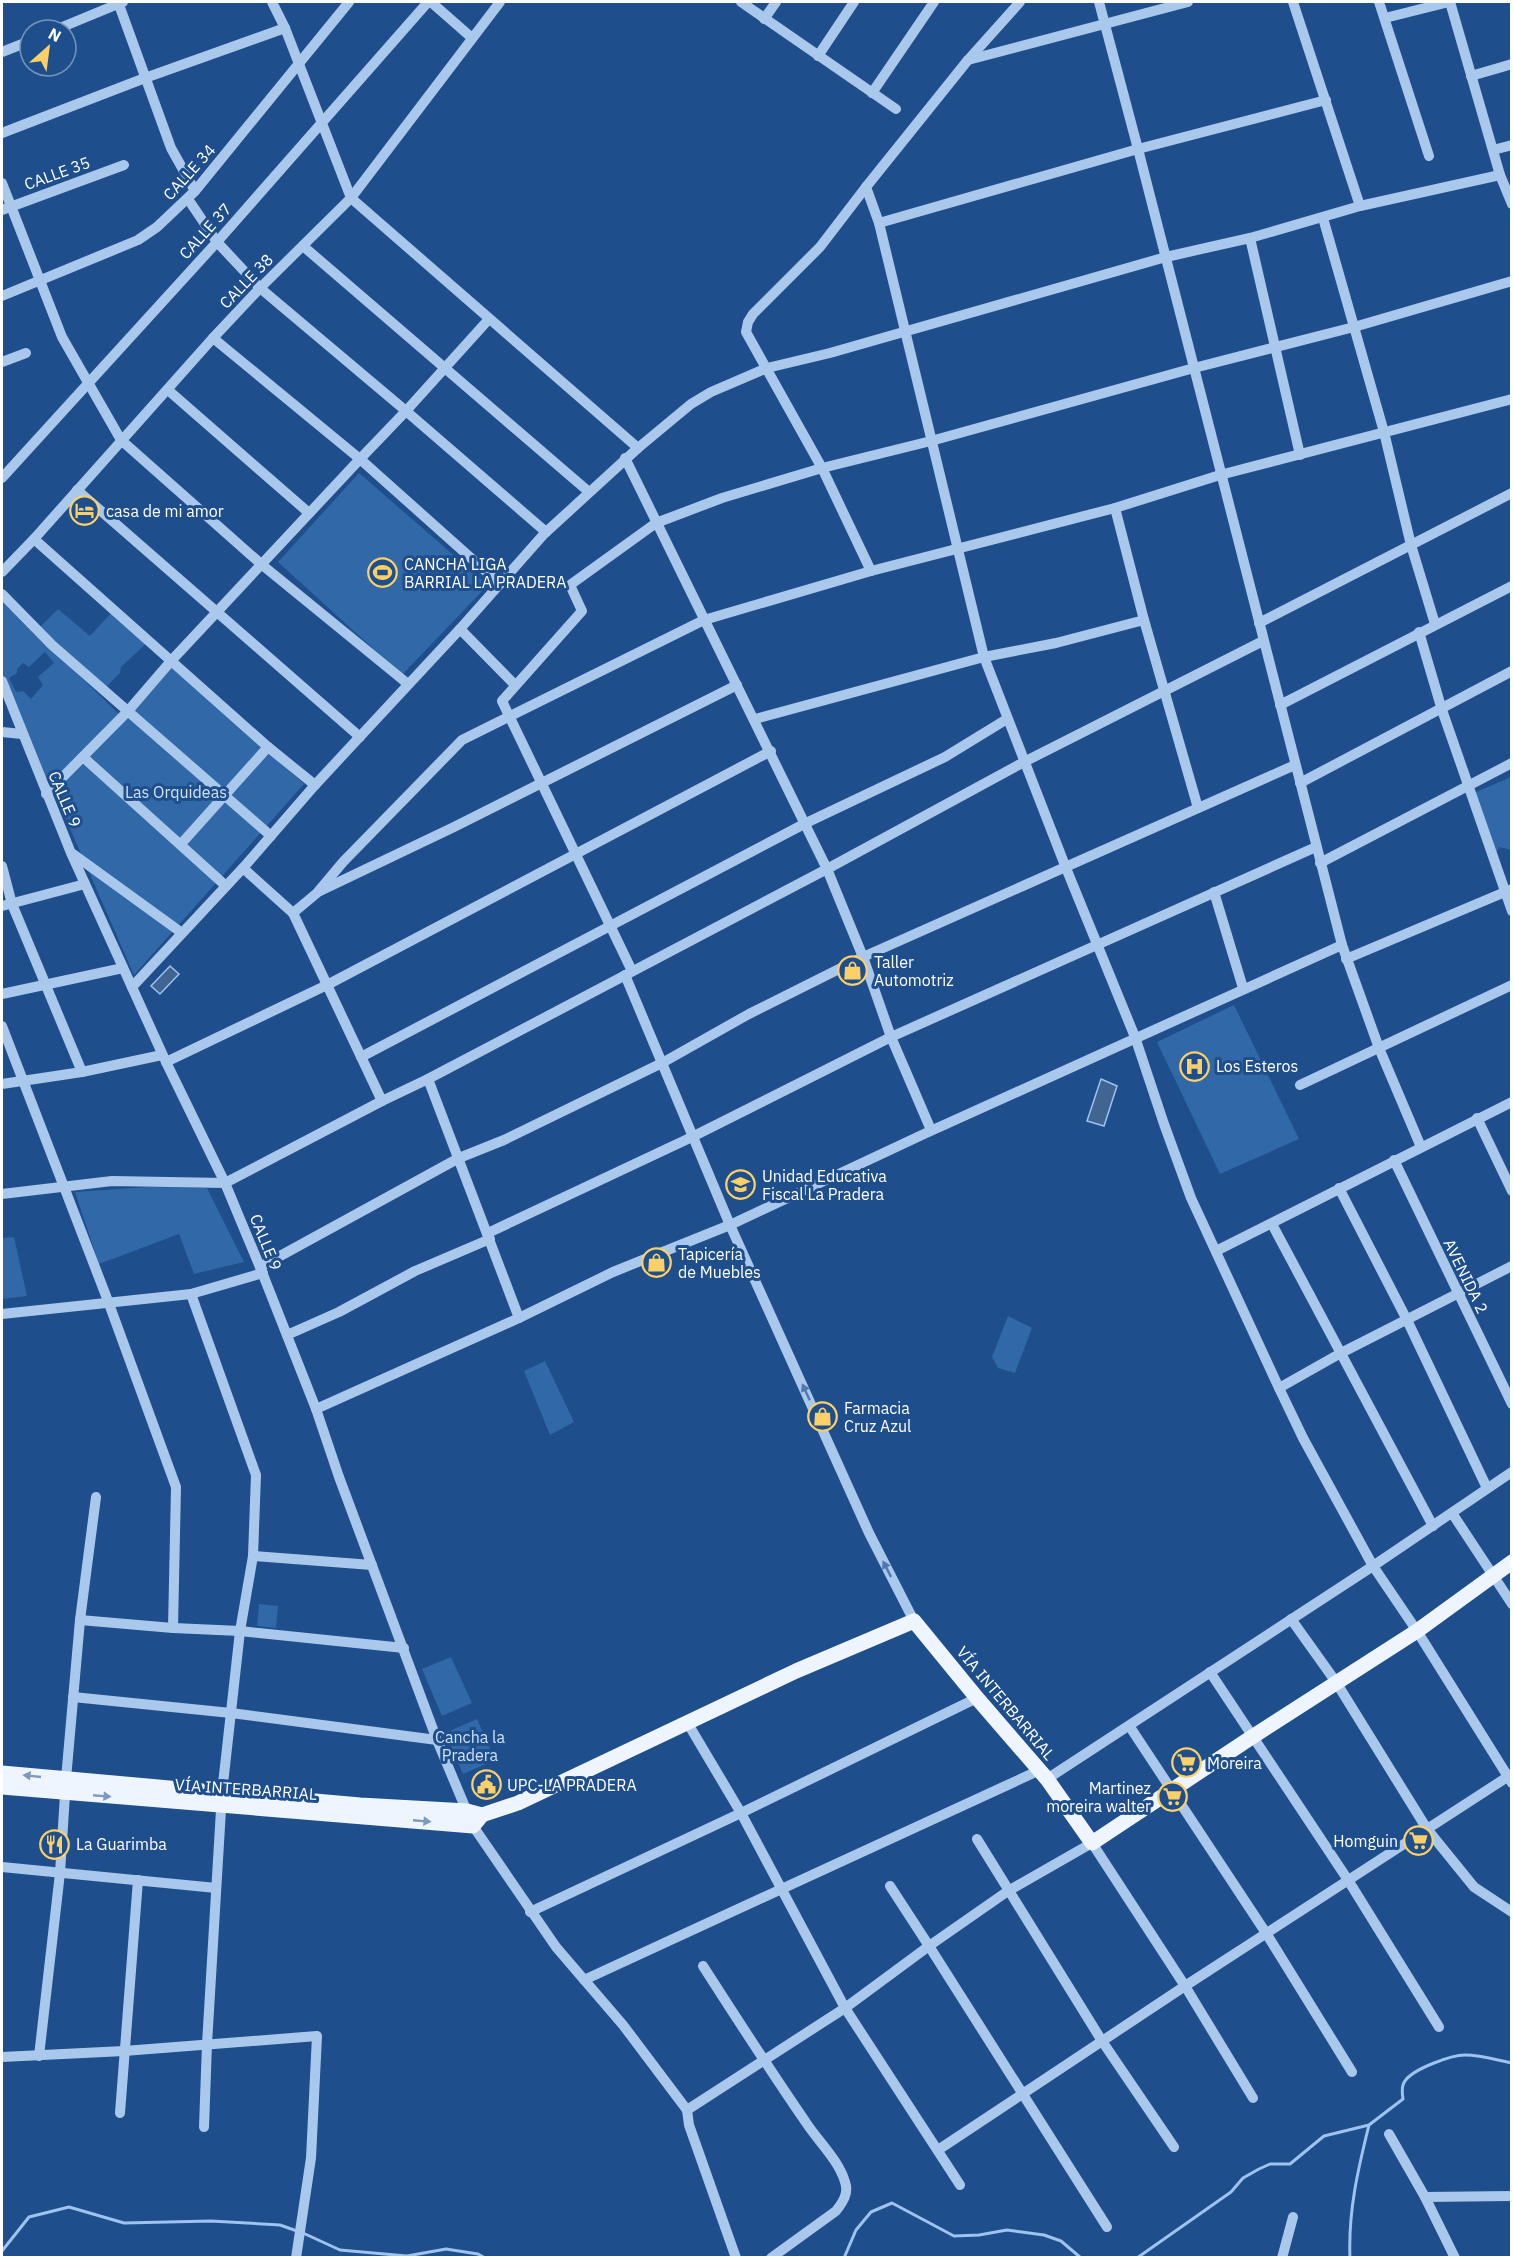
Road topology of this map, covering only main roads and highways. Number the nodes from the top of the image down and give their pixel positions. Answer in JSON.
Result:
{"nodes":[{"id":1,"x":1512,"y":1562,"type":"edge"},
{"id":2,"x":2,"y":1773,"type":"edge"},
{"id":3,"x":2,"y":1786,"type":"edge"},
{"id":4,"x":65,"y":1786,"type":"junction"}],
"edges":[{"from":1,"to":4,"type":"main road","name":"VÍA INTERBARRIAL"},
{"from":4,"to":2,"type":"main road","name":"VÍA INTERBARRIAL","one_way":true},
{"from":3,"to":4,"type":"main road","name":"VÍA INTERBARRIAL"}]}
